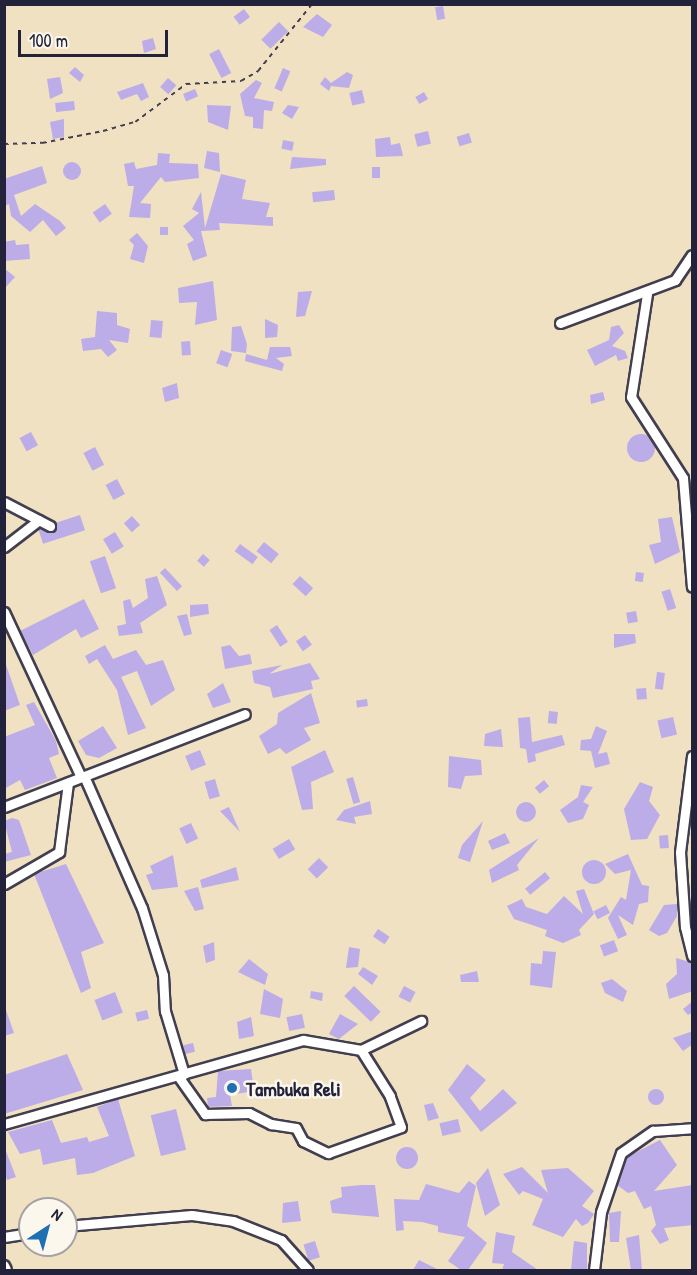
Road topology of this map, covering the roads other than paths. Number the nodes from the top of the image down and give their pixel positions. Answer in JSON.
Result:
{"nodes":[{"id":1,"x":693,"y":255,"type":"edge"},
{"id":2,"x":647,"y":294,"type":"junction"},
{"id":3,"x":560,"y":322,"type":"dead end"},
{"id":4,"x":693,"y":471,"type":"edge"},
{"id":5,"x":683,"y":478,"type":"junction"},
{"id":6,"x":4,"y":502,"type":"edge"},
{"id":7,"x":39,"y":520,"type":"junction"},
{"id":8,"x":50,"y":526,"type":"dead end"},
{"id":9,"x":4,"y":547,"type":"edge"},
{"id":10,"x":693,"y":587,"type":"edge"},
{"id":11,"x":4,"y":612,"type":"edge"},
{"id":12,"x":245,"y":714,"type":"dead end"},
{"id":13,"x":693,"y":756,"type":"edge"},
{"id":14,"x":82,"y":777,"type":"junction"},
{"id":15,"x":68,"y":783,"type":"junction"},
{"id":16,"x":4,"y":807,"type":"edge"},
{"id":17,"x":4,"y":884,"type":"edge"},
{"id":18,"x":693,"y":956,"type":"edge"},
{"id":19,"x":421,"y":1021,"type":"dead end"},
{"id":20,"x":361,"y":1050,"type":"junction"},
{"id":21,"x":181,"y":1075,"type":"junction"},
{"id":22,"x":4,"y":1124,"type":"edge"},
{"id":23,"x":693,"y":1128,"type":"edge"},
{"id":24,"x":78,"y":1225,"type":"edge"},
{"id":25,"x":308,"y":1270,"type":"edge"},
{"id":26,"x":594,"y":1270,"type":"edge"}],
"edges":[{"from":1,"to":2,"type":"street"},
{"from":2,"to":3,"type":"street"},
{"from":2,"to":5,"type":"street"},
{"from":4,"to":5,"type":"street"},
{"from":5,"to":10,"type":"street"},
{"from":6,"to":7,"type":"street"},
{"from":7,"to":8,"type":"street"},
{"from":7,"to":9,"type":"street"},
{"from":11,"to":14,"type":"street"},
{"from":12,"to":14,"type":"street"},
{"from":13,"to":18,"type":"street"},
{"from":14,"to":15,"type":"street"},
{"from":14,"to":21,"type":"street"},
{"from":15,"to":16,"type":"street"},
{"from":15,"to":17,"type":"street"},
{"from":19,"to":20,"type":"street"},
{"from":20,"to":21,"type":"street"},
{"from":20,"to":21,"type":"street"},
{"from":21,"to":22,"type":"street"},
{"from":23,"to":26,"type":"street"},
{"from":24,"to":25,"type":"street"}]}
